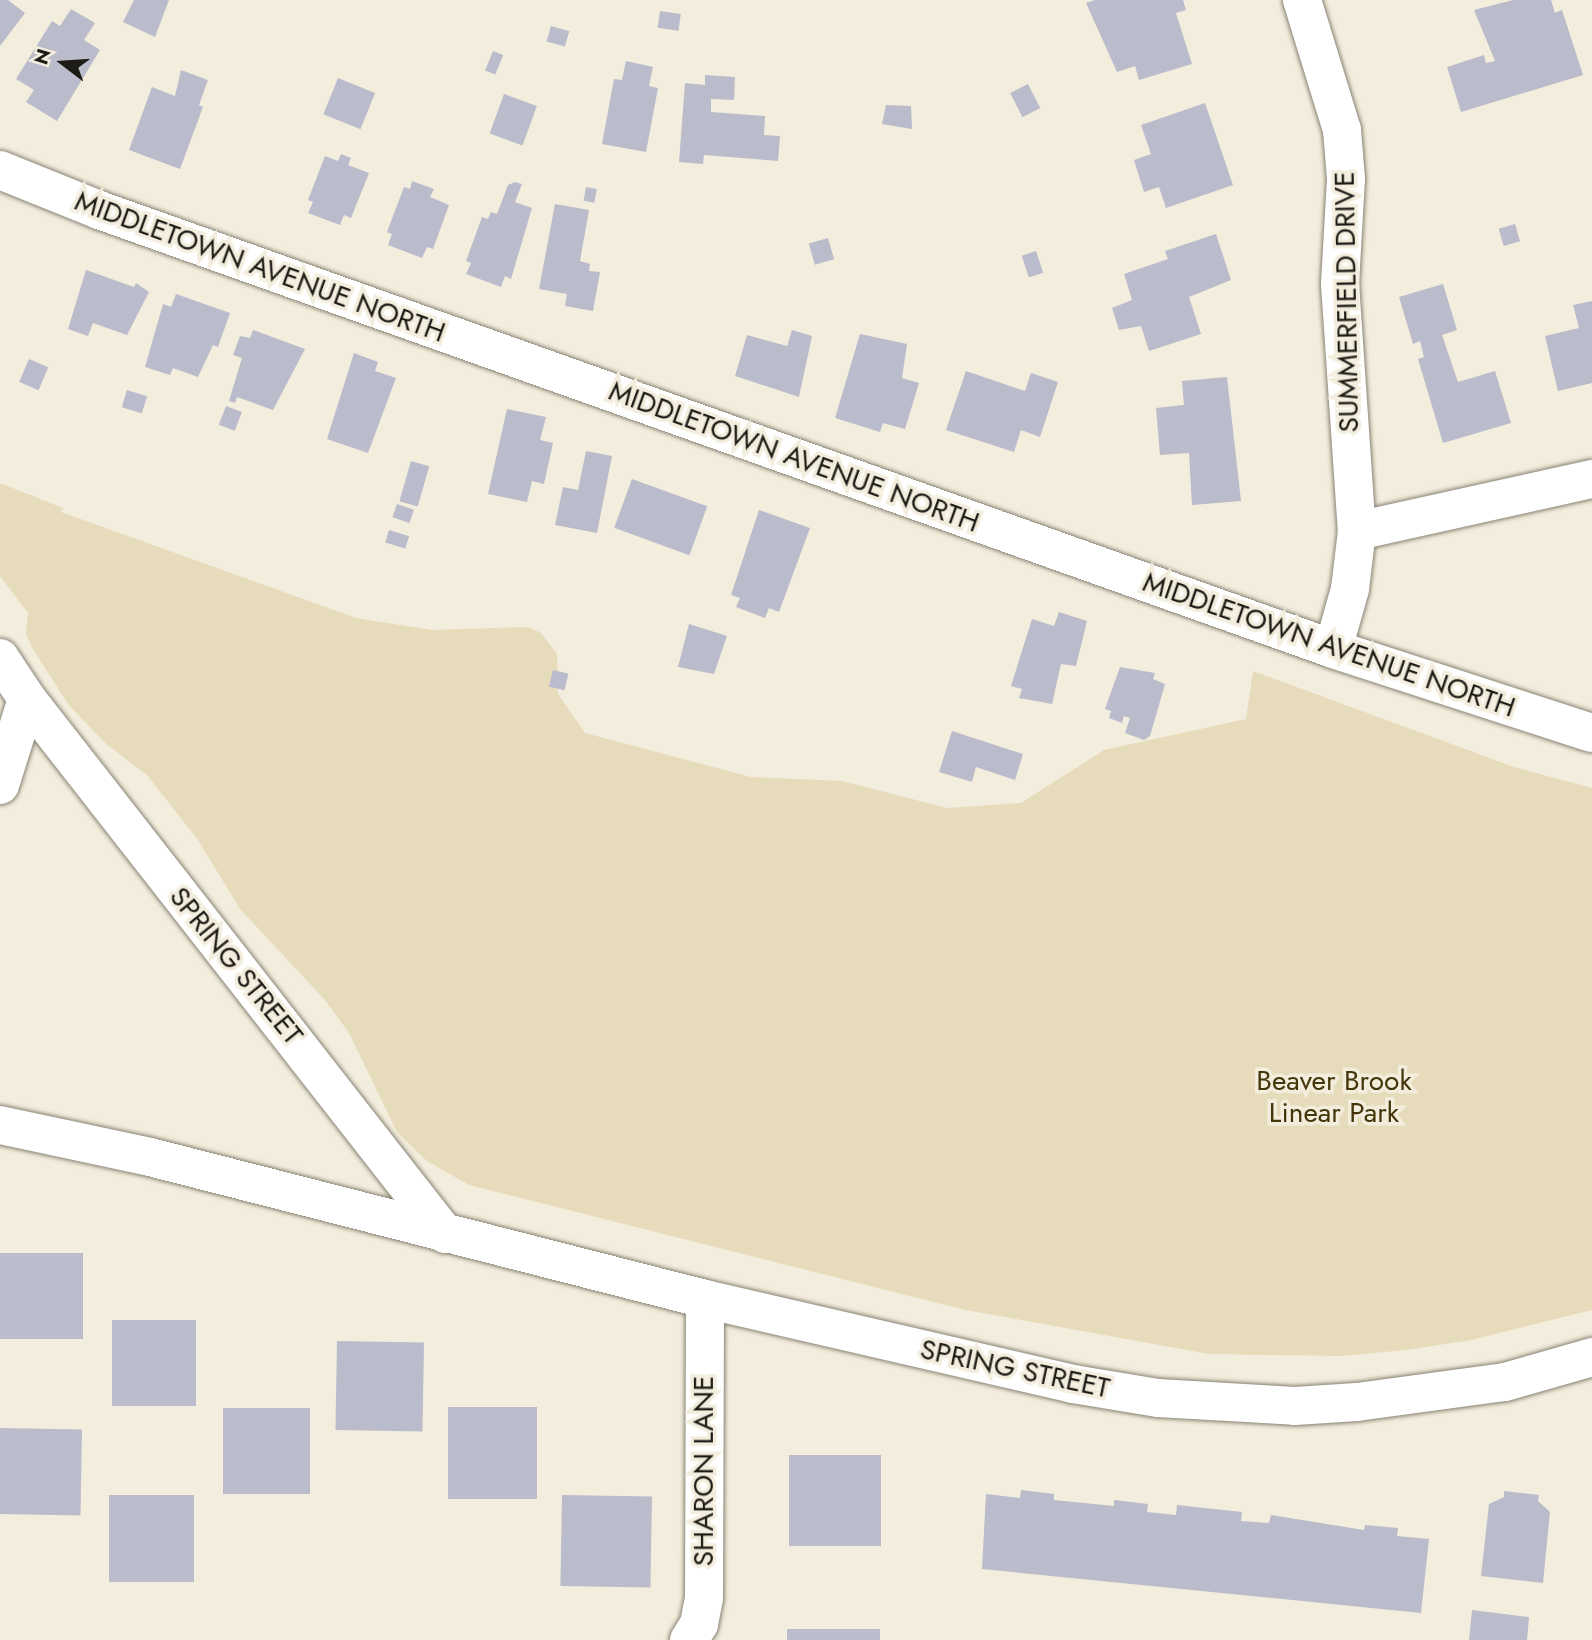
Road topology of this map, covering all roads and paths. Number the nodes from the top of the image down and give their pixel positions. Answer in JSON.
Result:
{"nodes":[{"id":1,"x":1302,"y":0,"type":"edge"},
{"id":2,"x":0,"y":170,"type":"edge"},
{"id":3,"x":1592,"y":479,"type":"edge"},
{"id":4,"x":1357,"y":531,"type":"junction"},
{"id":5,"x":1333,"y":649,"type":"junction"},
{"id":6,"x":0,"y":658,"type":"edge"},
{"id":7,"x":27,"y":699,"type":"junction"},
{"id":8,"x":1592,"y":733,"type":"edge"},
{"id":9,"x":0,"y":785,"type":"edge"},
{"id":10,"x":0,"y":1125,"type":"edge"},
{"id":11,"x":445,"y":1234,"type":"junction"},
{"id":12,"x":705,"y":1299,"type":"junction"},
{"id":13,"x":1592,"y":1357,"type":"edge"},
{"id":14,"x":689,"y":1640,"type":"edge"}],
"edges":[{"from":1,"to":4,"type":"street","name":"SUMMERFIELD DRIVE"},
{"from":2,"to":5,"type":"street","name":"MIDDLETOWN AVENUE NORTH"},
{"from":3,"to":4,"type":"street"},
{"from":4,"to":5,"type":"street","name":"SUMMERFIELD DRIVE"},
{"from":5,"to":8,"type":"street","name":"MIDDLETOWN AVENUE NORTH"},
{"from":6,"to":7,"type":"street","name":"SPRING STREET"},
{"from":7,"to":9,"type":"street"},
{"from":7,"to":11,"type":"street","name":"SPRING STREET"},
{"from":10,"to":11,"type":"street","name":"SPRING STREET"},
{"from":11,"to":12,"type":"street","name":"SPRING STREET"},
{"from":12,"to":13,"type":"street","name":"SPRING STREET"},
{"from":12,"to":14,"type":"street","name":"SHARON LANE"}]}
